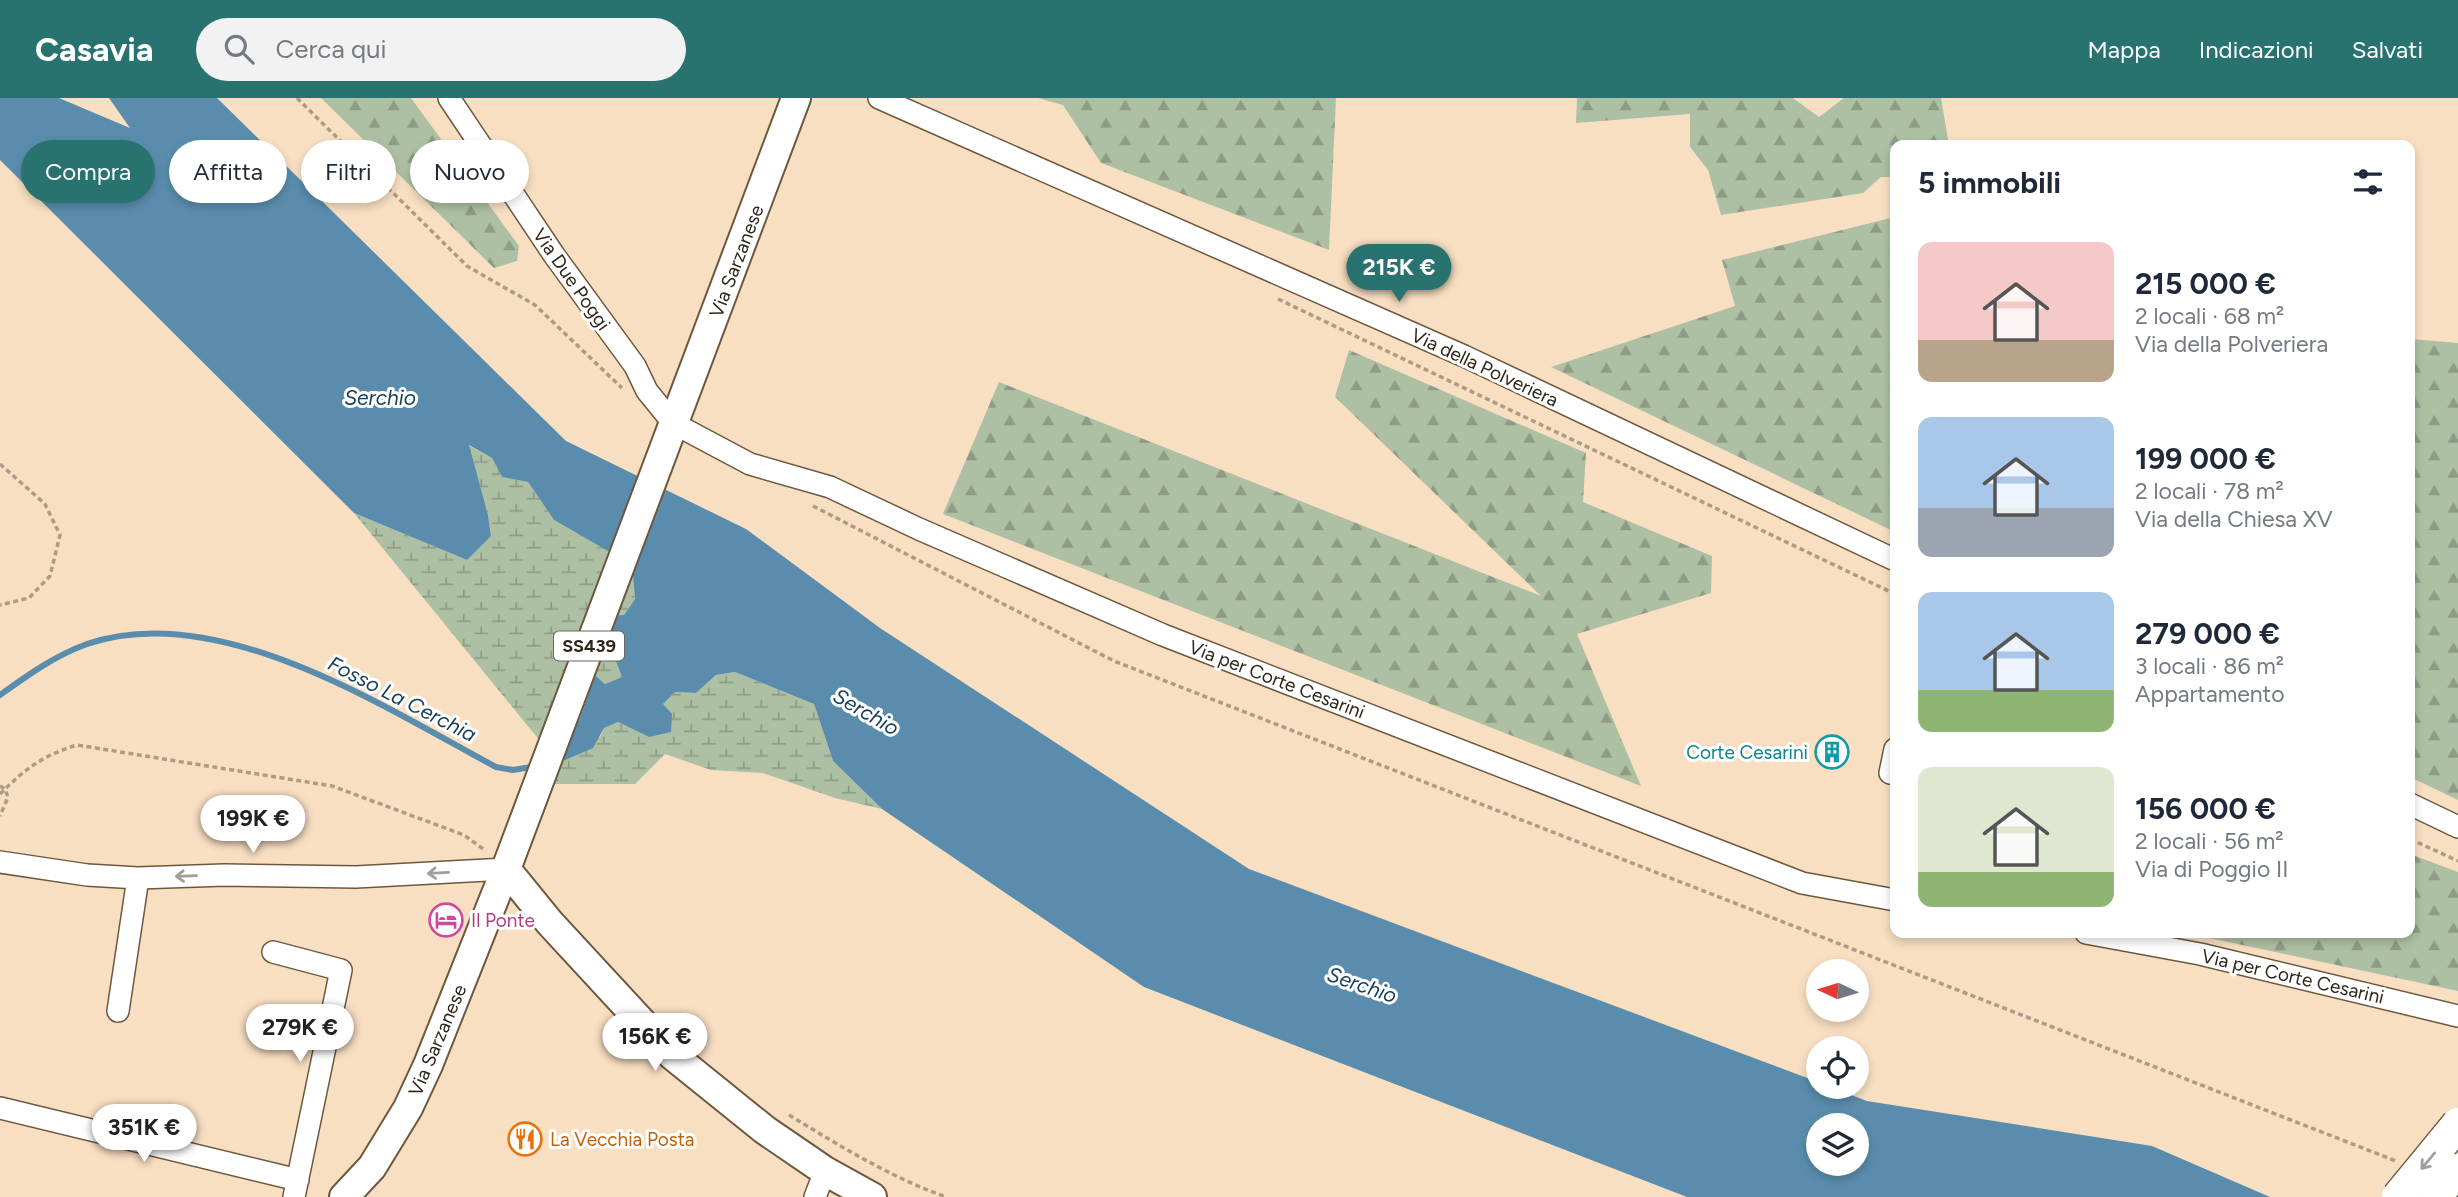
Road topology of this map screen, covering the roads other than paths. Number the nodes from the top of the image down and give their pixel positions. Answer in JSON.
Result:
{"nodes":[{"id":1,"x":449,"y":98,"type":"edge"},
{"id":2,"x":796,"y":98,"type":"edge"},
{"id":3,"x":879,"y":98,"type":"edge"},
{"id":4,"x":673,"y":422,"type":"junction"},
{"id":5,"x":1890,"y":558,"type":"edge"},
{"id":6,"x":2415,"y":806,"type":"edge"},
{"id":7,"x":2458,"y":827,"type":"edge"},
{"id":8,"x":0,"y":862,"type":"edge"},
{"id":9,"x":506,"y":869,"type":"junction"},
{"id":10,"x":138,"y":878,"type":"junction"},
{"id":11,"x":1890,"y":899,"type":"edge"},
{"id":12,"x":2113,"y":938,"type":"edge"},
{"id":13,"x":273,"y":952,"type":"dead end"},
{"id":14,"x":118,"y":1011,"type":"dead end"},
{"id":15,"x":2458,"y":1016,"type":"edge"},
{"id":16,"x":0,"y":1108,"type":"edge"},
{"id":17,"x":2458,"y":1124,"type":"edge"},
{"id":18,"x":2458,"y":1170,"type":"edge"},
{"id":19,"x":825,"y":1171,"type":"junction"},
{"id":20,"x":296,"y":1188,"type":"edge"},
{"id":21,"x":344,"y":1197,"type":"edge"},
{"id":22,"x":815,"y":1197,"type":"edge"},
{"id":23,"x":873,"y":1197,"type":"edge"},
{"id":24,"x":2398,"y":1197,"type":"edge"},
{"id":25,"x":2435,"y":1197,"type":"edge"}],
"edges":[{"from":1,"to":4,"type":"street","name":"Via Due Poggi"},
{"from":2,"to":4,"type":"main road","name":"Via Sarzanese","number":"SS439"},
{"from":3,"to":5,"type":"street","name":"Via della Polveriera"},
{"from":4,"to":9,"type":"main road","number":"SS439"},
{"from":4,"to":11,"type":"street","name":"Via per Corte Cesarini"},
{"from":6,"to":7,"type":"street"},
{"from":8,"to":10,"type":"street"},
{"from":9,"to":10,"type":"street","one_way":true},
{"from":9,"to":19,"type":"main road"},
{"from":9,"to":21,"type":"main road","name":"Via Sarzanese","number":"SS439"},
{"from":10,"to":14,"type":"street"},
{"from":12,"to":15,"type":"street","name":"Via per Corte Cesarini"},
{"from":13,"to":20,"type":"street"},
{"from":16,"to":20,"type":"street"},
{"from":17,"to":24,"type":"highway","one_way":true,"bridge":true},
{"from":18,"to":25,"type":"highway","bridge":true},
{"from":19,"to":22,"type":"street"},
{"from":19,"to":23,"type":"main road"}]}
